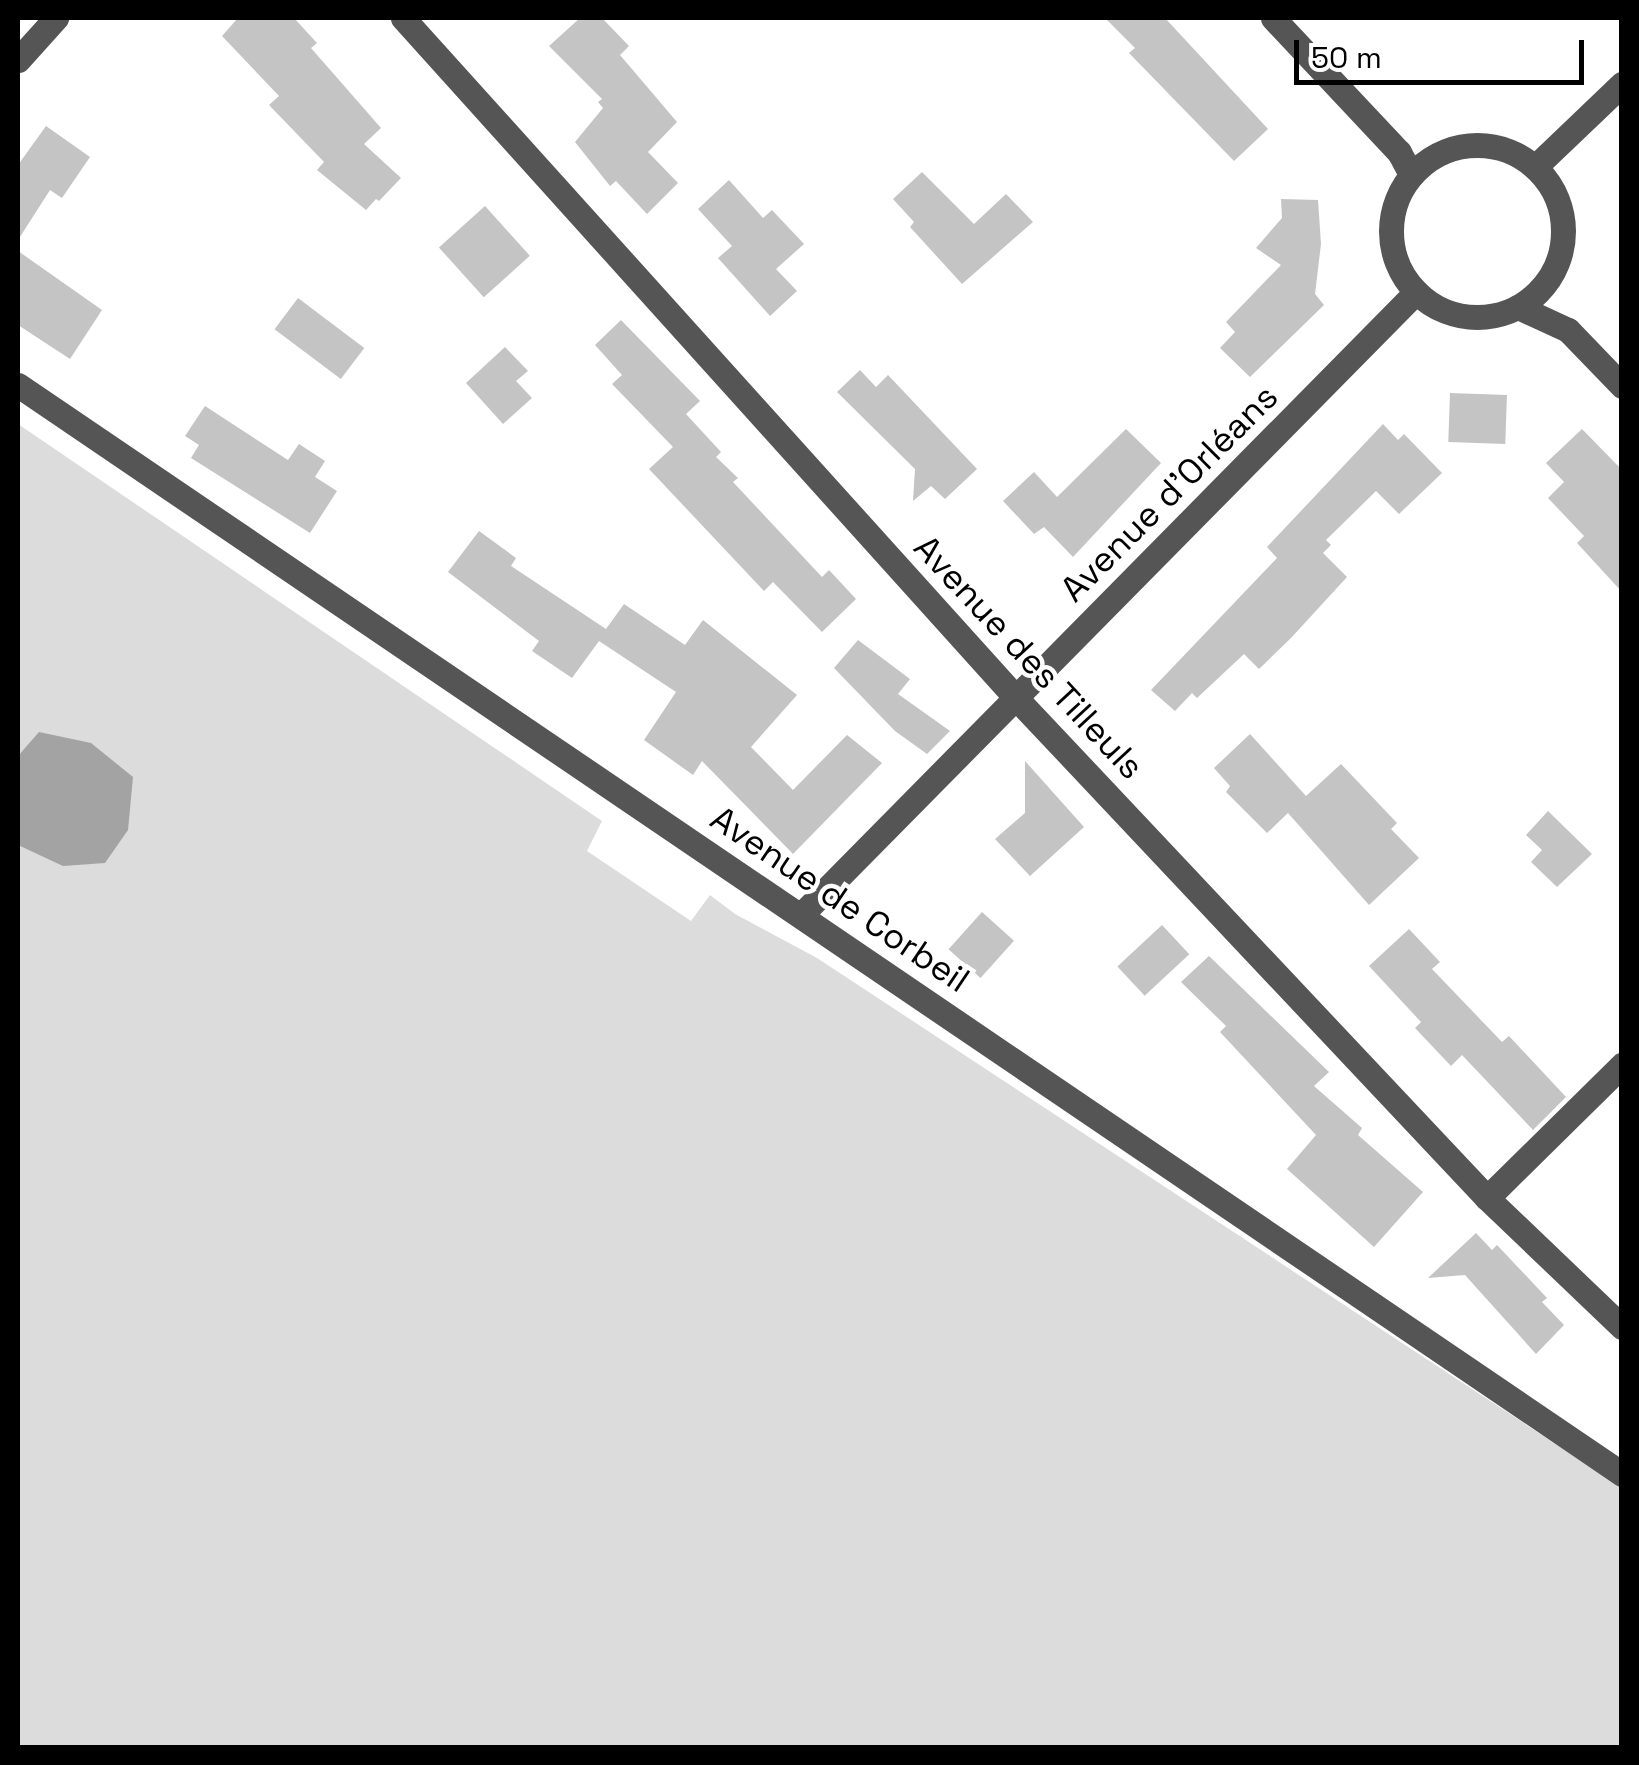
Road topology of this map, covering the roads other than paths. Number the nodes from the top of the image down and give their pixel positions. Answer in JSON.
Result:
{"nodes":[{"id":1,"x":56,"y":18,"type":"edge"},
{"id":2,"x":403,"y":18,"type":"edge"},
{"id":3,"x":1272,"y":18,"type":"edge"},
{"id":4,"x":18,"y":60,"type":"edge"},
{"id":5,"x":1622,"y":84,"type":"edge"},
{"id":6,"x":1535,"y":167,"type":"junction"},
{"id":7,"x":1411,"y":175,"type":"junction"},
{"id":8,"x":1416,"y":292,"type":"junction"},
{"id":9,"x":1518,"y":306,"type":"junction"},
{"id":10,"x":18,"y":385,"type":"edge"},
{"id":11,"x":1622,"y":386,"type":"edge"},
{"id":12,"x":1016,"y":699,"type":"junction"},
{"id":13,"x":802,"y":914,"type":"junction"},
{"id":14,"x":1622,"y":1065,"type":"edge"},
{"id":15,"x":1487,"y":1198,"type":"junction"},
{"id":16,"x":1622,"y":1327,"type":"edge"},
{"id":17,"x":1622,"y":1474,"type":"edge"}],
"edges":[{"from":1,"to":4,"type":"street"},
{"from":2,"to":12,"type":"street","name":"Avenue des Tilleuls"},
{"from":3,"to":7,"type":"street"},
{"from":5,"to":6,"type":"street"},
{"from":6,"to":7,"type":"street"},
{"from":6,"to":9,"type":"street"},
{"from":7,"to":8,"type":"street"},
{"from":8,"to":9,"type":"street"},
{"from":8,"to":12,"type":"street","name":"Avenue d'Orléans"},
{"from":9,"to":11,"type":"street"},
{"from":10,"to":13,"type":"street","name":"Avenue de Corbeil"},
{"from":12,"to":13,"type":"street","name":"Avenue d'Orléans"},
{"from":12,"to":15,"type":"street","name":"Avenue des Tilleuls"},
{"from":13,"to":17,"type":"street","name":"Avenue de Corbeil"},
{"from":14,"to":15,"type":"street"},
{"from":15,"to":16,"type":"street","name":"Avenue des Tilleuls"}]}
